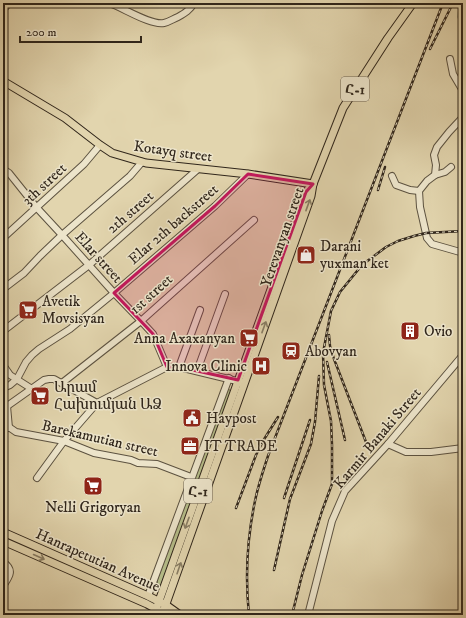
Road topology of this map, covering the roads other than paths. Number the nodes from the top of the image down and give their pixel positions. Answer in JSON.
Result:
{"nodes":[{"id":1,"x":9,"y":3,"type":"edge"},
{"id":2,"x":108,"y":3,"type":"edge"},
{"id":3,"x":194,"y":3,"type":"edge"},
{"id":4,"x":413,"y":3,"type":"edge"},
{"id":5,"x":3,"y":10,"type":"edge"},
{"id":6,"x":450,"y":59,"type":"dead end"},
{"id":7,"x":3,"y":81,"type":"edge"},
{"id":8,"x":463,"y":91,"type":"edge"},
{"id":9,"x":463,"y":117,"type":"edge"},
{"id":10,"x":100,"y":145,"type":"junction"},
{"id":11,"x":142,"y":162,"type":"junction"},
{"id":12,"x":451,"y":167,"type":"dead end"},
{"id":13,"x":3,"y":169,"type":"edge"},
{"id":14,"x":198,"y":169,"type":"junction"},
{"id":15,"x":248,"y":174,"type":"junction"},
{"id":16,"x":435,"y":175,"type":"junction"},
{"id":17,"x":392,"y":176,"type":"dead end"},
{"id":18,"x":313,"y":184,"type":"junction"},
{"id":19,"x":418,"y":191,"type":"junction"},
{"id":20,"x":37,"y":208,"type":"junction"},
{"id":21,"x":254,"y":220,"type":"dead end"},
{"id":22,"x":62,"y":235,"type":"junction"},
{"id":23,"x":3,"y":238,"type":"edge"},
{"id":24,"x":463,"y":254,"type":"edge"},
{"id":25,"x":89,"y":265,"type":"junction"},
{"id":26,"x":3,"y":289,"type":"edge"},
{"id":27,"x":114,"y":293,"type":"junction"},
{"id":28,"x":225,"y":294,"type":"dead end"},
{"id":29,"x":200,"y":310,"type":"dead end"},
{"id":30,"x":141,"y":320,"type":"junction"},
{"id":31,"x":3,"y":331,"type":"edge"},
{"id":32,"x":463,"y":355,"type":"edge"},
{"id":33,"x":3,"y":366,"type":"edge"},
{"id":34,"x":167,"y":367,"type":"junction"},
{"id":35,"x":179,"y":367,"type":"junction"},
{"id":36,"x":197,"y":371,"type":"junction"},
{"id":37,"x":228,"y":378,"type":"junction"},
{"id":38,"x":17,"y":379,"type":"junction"},
{"id":39,"x":241,"y":382,"type":"junction"},
{"id":40,"x":62,"y":383,"type":"junction"},
{"id":41,"x":3,"y":388,"type":"edge"},
{"id":42,"x":32,"y":389,"type":"junction"},
{"id":43,"x":97,"y":403,"type":"junction"},
{"id":44,"x":5,"y":408,"type":"edge"},
{"id":45,"x":3,"y":422,"type":"edge"},
{"id":46,"x":10,"y":428,"type":"junction"},
{"id":47,"x":64,"y":441,"type":"junction"},
{"id":48,"x":388,"y":444,"type":"junction"},
{"id":49,"x":463,"y":448,"type":"edge"},
{"id":50,"x":191,"y":477,"type":"junction"},
{"id":51,"x":37,"y":478,"type":"dead end"},
{"id":52,"x":3,"y":532,"type":"edge"},
{"id":53,"x":3,"y":542,"type":"edge"},
{"id":54,"x":3,"y":562,"type":"edge"},
{"id":55,"x":3,"y":586,"type":"edge"},
{"id":56,"x":148,"y":596,"type":"junction"},
{"id":57,"x":159,"y":602,"type":"junction"},
{"id":58,"x":166,"y":605,"type":"junction"},
{"id":59,"x":155,"y":612,"type":"edge"},
{"id":60,"x":164,"y":614,"type":"edge"},
{"id":61,"x":180,"y":615,"type":"edge"},
{"id":62,"x":308,"y":615,"type":"edge"}],
"edges":[{"from":1,"to":5,"type":"street"},
{"from":2,"to":3,"type":"street"},
{"from":4,"to":18,"type":"main road","number":"Հ-1"},
{"from":6,"to":8,"type":"street"},
{"from":7,"to":10,"type":"main road","name":"Kotayq street"},
{"from":9,"to":16,"type":"street"},
{"from":10,"to":11,"type":"main road","name":"Kotayq street"},
{"from":10,"to":20,"type":"street","name":"3th street"},
{"from":11,"to":14,"type":"main road","name":"Kotayq street"},
{"from":11,"to":22,"type":"street"},
{"from":12,"to":16,"type":"street"},
{"from":13,"to":20,"type":"street","name":"Elar street"},
{"from":14,"to":15,"type":"main road","name":"Kotayq street"},
{"from":14,"to":25,"type":"street","name":"2th street"},
{"from":15,"to":18,"type":"main road","name":"Kotayq street"},
{"from":15,"to":27,"type":"street","name":"Elar 2th backstreet"},
{"from":16,"to":19,"type":"street"},
{"from":17,"to":19,"type":"street"},
{"from":18,"to":39,"type":"main road","name":"Yerevanyan street","number":"Հ-1"},
{"from":19,"to":24,"type":"street"},
{"from":20,"to":22,"type":"street","name":"Elar street"},
{"from":20,"to":23,"type":"street","name":"3th street"},
{"from":21,"to":30,"type":"street","name":"1st street"},
{"from":22,"to":25,"type":"street","name":"Elar street"},
{"from":22,"to":26,"type":"street"},
{"from":25,"to":27,"type":"street","name":"Elar street"},
{"from":25,"to":31,"type":"street","name":"2th street"},
{"from":27,"to":30,"type":"street","name":"Elar street"},
{"from":27,"to":38,"type":"street","name":"Elar 2th backstreet"},
{"from":28,"to":36,"type":"street"},
{"from":29,"to":35,"type":"street"},
{"from":30,"to":34,"type":"street","name":"Elar street"},
{"from":30,"to":40,"type":"street","name":"1st street"},
{"from":32,"to":48,"type":"street","name":"Karmir Banaki Street"},
{"from":33,"to":38,"type":"street"},
{"from":34,"to":35,"type":"street"},
{"from":34,"to":43,"type":"street"},
{"from":35,"to":36,"type":"street"},
{"from":36,"to":37,"type":"street"},
{"from":37,"to":39,"type":"street"},
{"from":37,"to":50,"type":"street"},
{"from":38,"to":41,"type":"street"},
{"from":38,"to":42,"type":"street"},
{"from":39,"to":57,"type":"main road","name":"Yerevanyan street","number":"Հ-1","one_way":true},
{"from":58,"to":39,"type":"main road","name":"Yerevanyan street","number":"Հ-1","one_way":true},
{"from":40,"to":42,"type":"street"},
{"from":40,"to":43,"type":"street"},
{"from":42,"to":44,"type":"street"},
{"from":43,"to":47,"type":"street"},
{"from":44,"to":46,"type":"street"},
{"from":45,"to":46,"type":"street","name":"Barekamutian street"},
{"from":46,"to":47,"type":"street","name":"Barekamutian street"},
{"from":47,"to":50,"type":"street","name":"Barekamutian street"},
{"from":47,"to":51,"type":"street"},
{"from":48,"to":49,"type":"street"},
{"from":48,"to":62,"type":"street","name":"Karmir Banaki Street"},
{"from":50,"to":56,"type":"street"},
{"from":52,"to":56,"type":"main road","name":"Hanrapetutian Avenue"},
{"from":53,"to":59,"type":"main road","name":"Hanrapetutian Avenue","one_way":true},
{"from":54,"to":55,"type":"street"},
{"from":56,"to":57,"type":"main road","name":"Hanrapetutian Avenue"},
{"from":57,"to":58,"type":"main road","name":"Hanrapetutian Avenue"},
{"from":57,"to":59,"type":"main road","number":"Հ-1"},
{"from":58,"to":60,"type":"main road","number":"Հ-1"},
{"from":58,"to":61,"type":"main road","name":"Hanrapetutian Avenue"},
{"from":59,"to":60,"type":"main road","name":"Hanrapetutian Avenue"}]}
